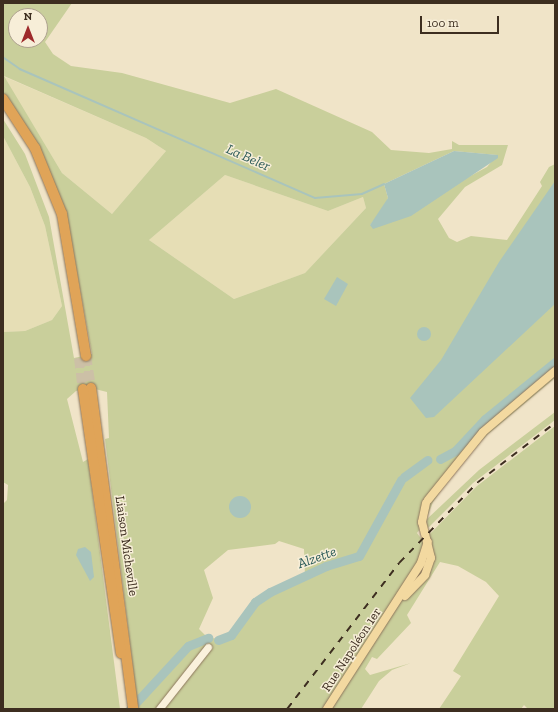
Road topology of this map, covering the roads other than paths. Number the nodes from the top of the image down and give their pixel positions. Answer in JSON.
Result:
{"nodes":[{"id":1,"x":3,"y":99,"type":"edge"},
{"id":2,"x":3,"y":111,"type":"edge"},
{"id":3,"x":555,"y":371,"type":"edge"},
{"id":4,"x":87,"y":388,"type":"tunnel mouth"},
{"id":5,"x":208,"y":647,"type":"dead end"},
{"id":6,"x":129,"y":706,"type":"edge"},
{"id":7,"x":159,"y":709,"type":"edge"},
{"id":8,"x":327,"y":709,"type":"edge"}],
"edges":[{"from":1,"to":2,"type":"highway"},
{"from":3,"to":8,"type":"main road","name":"Rue Napoléon 1er"},
{"from":4,"to":6,"type":"highway","name":"Liaison Micheville"},
{"from":5,"to":7,"type":"street"}]}
